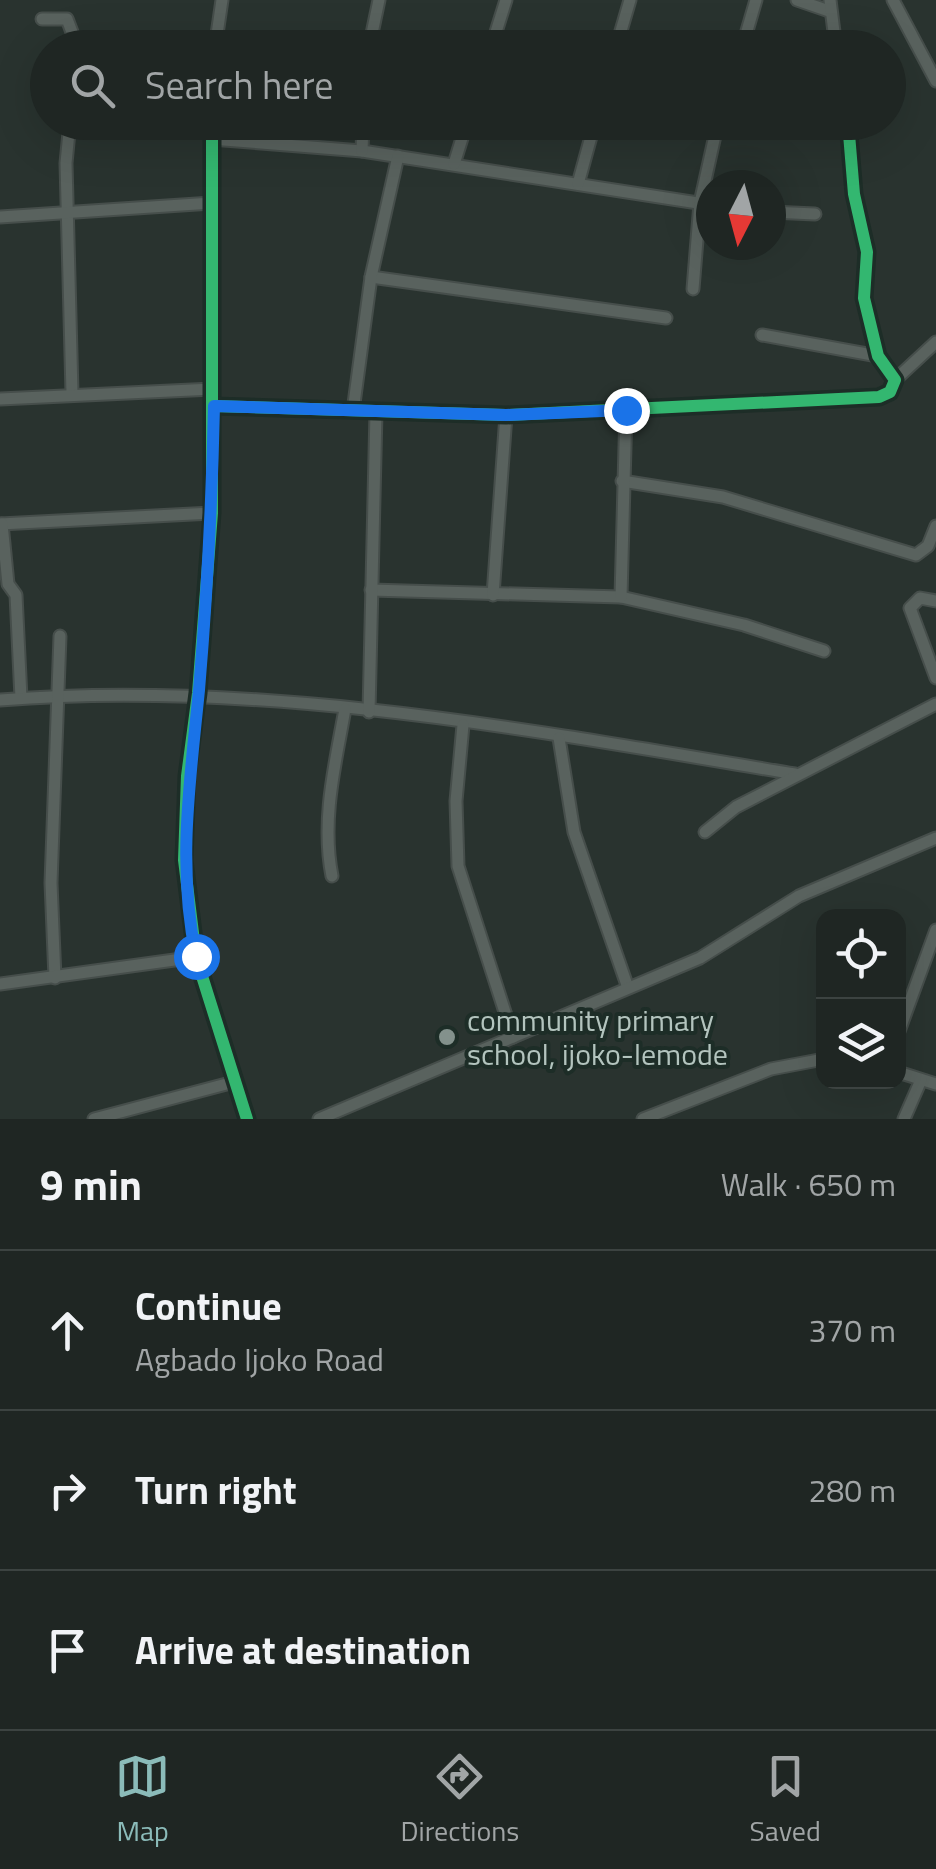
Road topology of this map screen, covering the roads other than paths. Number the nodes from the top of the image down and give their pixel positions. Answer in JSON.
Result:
{"nodes":[{"id":1,"x":222,"y":0,"type":"edge"},
{"id":2,"x":379,"y":0,"type":"edge"},
{"id":3,"x":506,"y":0,"type":"edge"},
{"id":4,"x":630,"y":0,"type":"edge"},
{"id":5,"x":756,"y":0,"type":"edge"},
{"id":6,"x":797,"y":0,"type":"edge"},
{"id":7,"x":893,"y":0,"type":"edge"},
{"id":8,"x":829,"y":5,"type":"edge"},
{"id":9,"x":42,"y":19,"type":"dead end"},
{"id":10,"x":71,"y":30,"type":"edge"},
{"id":11,"x":218,"y":30,"type":"edge"},
{"id":12,"x":373,"y":30,"type":"edge"},
{"id":13,"x":497,"y":30,"type":"edge"},
{"id":14,"x":621,"y":30,"type":"edge"},
{"id":15,"x":747,"y":30,"type":"edge"},
{"id":16,"x":833,"y":30,"type":"edge"},
{"id":17,"x":936,"y":81,"type":"edge"},
{"id":18,"x":68,"y":140,"type":"edge"},
{"id":19,"x":212,"y":140,"type":"joint"},
{"id":20,"x":362,"y":140,"type":"edge"},
{"id":21,"x":461,"y":140,"type":"edge"},
{"id":22,"x":590,"y":140,"type":"edge"},
{"id":23,"x":715,"y":140,"type":"edge"},
{"id":24,"x":850,"y":140,"type":"edge"},
{"id":25,"x":362,"y":151,"type":"junction"},
{"id":26,"x":398,"y":156,"type":"junction"},
{"id":27,"x":454,"y":164,"type":"junction"},
{"id":28,"x":711,"y":170,"type":"edge"},
{"id":29,"x":578,"y":184,"type":"junction"},
{"id":30,"x":696,"y":202,"type":"edge"},
{"id":31,"x":212,"y":203,"type":"junction"},
{"id":32,"x":70,"y":211,"type":"junction"},
{"id":33,"x":786,"y":213,"type":"edge"},
{"id":34,"x":815,"y":214,"type":"dead end"},
{"id":35,"x":0,"y":217,"type":"edge"},
{"id":36,"x":698,"y":260,"type":"edge"},
{"id":37,"x":371,"y":277,"type":"junction"},
{"id":38,"x":694,"y":289,"type":"dead end"},
{"id":39,"x":666,"y":318,"type":"dead end"},
{"id":40,"x":762,"y":334,"type":"dead end"},
{"id":41,"x":936,"y":342,"type":"edge"},
{"id":42,"x":878,"y":356,"type":"junction"},
{"id":43,"x":894,"y":380,"type":"junction"},
{"id":44,"x":213,"y":389,"type":"junction"},
{"id":45,"x":72,"y":392,"type":"junction"},
{"id":46,"x":0,"y":400,"type":"edge"},
{"id":47,"x":214,"y":406,"type":"junction"},
{"id":48,"x":626,"y":410,"type":"junction"},
{"id":49,"x":353,"y":412,"type":"junction"},
{"id":50,"x":376,"y":412,"type":"junction"},
{"id":51,"x":506,"y":415,"type":"junction"},
{"id":52,"x":622,"y":481,"type":"junction"},
{"id":53,"x":212,"y":513,"type":"junction"},
{"id":54,"x":1,"y":524,"type":"edge"},
{"id":55,"x":936,"y":526,"type":"edge"},
{"id":56,"x":371,"y":590,"type":"junction"},
{"id":57,"x":493,"y":596,"type":"junction"},
{"id":58,"x":621,"y":597,"type":"junction"},
{"id":59,"x":936,"y":601,"type":"edge"},
{"id":60,"x":60,"y":636,"type":"dead end"},
{"id":61,"x":824,"y":652,"type":"dead end"},
{"id":62,"x":936,"y":678,"type":"edge"},
{"id":63,"x":198,"y":693,"type":"junction"},
{"id":64,"x":57,"y":697,"type":"junction"},
{"id":65,"x":21,"y":698,"type":"junction"},
{"id":66,"x":0,"y":700,"type":"edge"},
{"id":67,"x":936,"y":704,"type":"edge"},
{"id":68,"x":345,"y":709,"type":"junction"},
{"id":69,"x":368,"y":712,"type":"junction"},
{"id":70,"x":463,"y":725,"type":"junction"},
{"id":71,"x":559,"y":738,"type":"junction"},
{"id":72,"x":795,"y":774,"type":"junction"},
{"id":73,"x":705,"y":832,"type":"dead end"},
{"id":74,"x":936,"y":838,"type":"edge"},
{"id":75,"x":332,"y":876,"type":"dead end"},
{"id":76,"x":936,"y":930,"type":"edge"},
{"id":77,"x":196,"y":956,"type":"junction"},
{"id":78,"x":55,"y":978,"type":"junction"},
{"id":79,"x":0,"y":984,"type":"edge"},
{"id":80,"x":627,"y":986,"type":"junction"},
{"id":81,"x":906,"y":1012,"type":"edge"},
{"id":82,"x":513,"y":1037,"type":"junction"},
{"id":83,"x":816,"y":1061,"type":"edge"},
{"id":84,"x":906,"y":1075,"type":"edge"},
{"id":85,"x":921,"y":1080,"type":"junction"},
{"id":86,"x":234,"y":1082,"type":"junction"},
{"id":87,"x":936,"y":1084,"type":"edge"},
{"id":88,"x":94,"y":1119,"type":"edge"},
{"id":89,"x":247,"y":1119,"type":"edge"},
{"id":90,"x":319,"y":1119,"type":"edge"},
{"id":91,"x":643,"y":1119,"type":"edge"},
{"id":92,"x":904,"y":1119,"type":"edge"}],
"edges":[{"from":1,"to":11,"type":"street"},
{"from":2,"to":12,"type":"street"},
{"from":3,"to":13,"type":"street"},
{"from":4,"to":14,"type":"street"},
{"from":5,"to":15,"type":"street"},
{"from":6,"to":8,"type":"street"},
{"from":7,"to":17,"type":"street"},
{"from":8,"to":16,"type":"street"},
{"from":9,"to":10,"type":"street"},
{"from":18,"to":32,"type":"street"},
{"from":19,"to":25,"type":"street"},
{"from":19,"to":31,"type":"street"},
{"from":20,"to":25,"type":"street"},
{"from":21,"to":27,"type":"street"},
{"from":22,"to":29,"type":"street"},
{"from":23,"to":28,"type":"street"},
{"from":24,"to":42,"type":"street"},
{"from":25,"to":26,"type":"street"},
{"from":26,"to":27,"type":"street"},
{"from":26,"to":37,"type":"street"},
{"from":27,"to":29,"type":"street"},
{"from":29,"to":30,"type":"street"},
{"from":31,"to":32,"type":"street"},
{"from":31,"to":44,"type":"street"},
{"from":32,"to":35,"type":"street"},
{"from":32,"to":45,"type":"street"},
{"from":33,"to":34,"type":"street"},
{"from":36,"to":38,"type":"street"},
{"from":37,"to":39,"type":"street"},
{"from":37,"to":49,"type":"street"},
{"from":40,"to":42,"type":"street"},
{"from":41,"to":43,"type":"street"},
{"from":42,"to":43,"type":"street"},
{"from":43,"to":48,"type":"street"},
{"from":44,"to":45,"type":"street"},
{"from":44,"to":47,"type":"street"},
{"from":45,"to":46,"type":"street"},
{"from":47,"to":49,"type":"street"},
{"from":47,"to":53,"type":"street"},
{"from":48,"to":51,"type":"street"},
{"from":48,"to":52,"type":"street"},
{"from":49,"to":50,"type":"street"},
{"from":50,"to":51,"type":"street"},
{"from":50,"to":56,"type":"street"},
{"from":51,"to":57,"type":"street"},
{"from":52,"to":55,"type":"street"},
{"from":52,"to":58,"type":"street"},
{"from":53,"to":54,"type":"street"},
{"from":53,"to":63,"type":"street"},
{"from":54,"to":65,"type":"street"},
{"from":56,"to":57,"type":"street"},
{"from":56,"to":69,"type":"street"},
{"from":57,"to":58,"type":"street"},
{"from":58,"to":61,"type":"street"},
{"from":59,"to":62,"type":"street"},
{"from":60,"to":64,"type":"street"},
{"from":63,"to":64,"type":"street"},
{"from":63,"to":68,"type":"street"},
{"from":63,"to":77,"type":"street"},
{"from":64,"to":65,"type":"street"},
{"from":64,"to":78,"type":"street"},
{"from":65,"to":66,"type":"street"},
{"from":67,"to":72,"type":"street"},
{"from":68,"to":69,"type":"street"},
{"from":68,"to":75,"type":"street"},
{"from":69,"to":70,"type":"street"},
{"from":70,"to":71,"type":"street"},
{"from":70,"to":82,"type":"street"},
{"from":71,"to":72,"type":"street"},
{"from":71,"to":80,"type":"street"},
{"from":72,"to":73,"type":"street"},
{"from":74,"to":80,"type":"street"},
{"from":76,"to":81,"type":"street"},
{"from":77,"to":78,"type":"street"},
{"from":77,"to":86,"type":"street"},
{"from":78,"to":79,"type":"street"},
{"from":80,"to":82,"type":"street"},
{"from":82,"to":90,"type":"street"},
{"from":83,"to":91,"type":"street"},
{"from":84,"to":85,"type":"street"},
{"from":85,"to":87,"type":"street"},
{"from":85,"to":92,"type":"street"},
{"from":86,"to":88,"type":"street"},
{"from":86,"to":89,"type":"street"}]}
